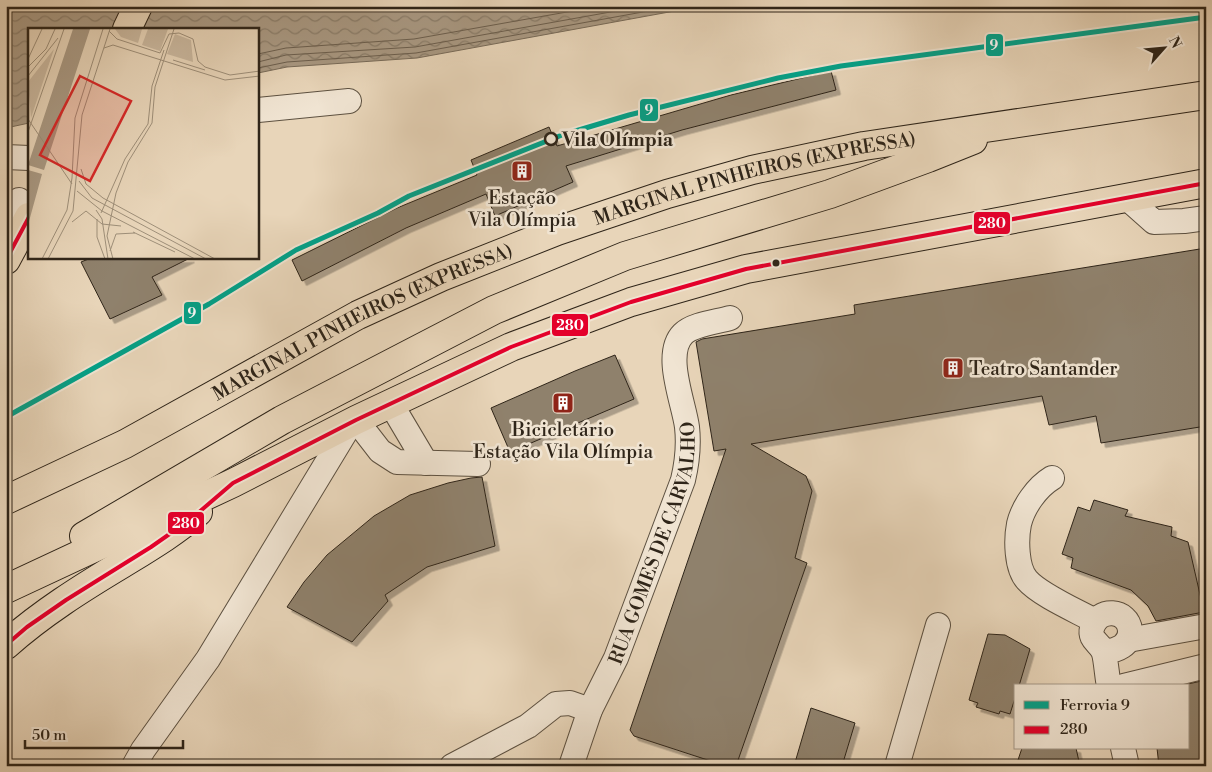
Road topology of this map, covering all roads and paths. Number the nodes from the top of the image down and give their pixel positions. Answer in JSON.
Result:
{"nodes":[{"id":1,"x":138,"y":6,"type":"edge"},
{"id":2,"x":127,"y":28,"type":"edge"},
{"id":3,"x":1206,"y":95,"type":"edge"},
{"id":4,"x":349,"y":101,"type":"dead end"},
{"id":5,"x":259,"y":110,"type":"edge"},
{"id":6,"x":1010,"y":124,"type":"junction"},
{"id":7,"x":6,"y":157,"type":"edge"},
{"id":8,"x":28,"y":158,"type":"edge"},
{"id":9,"x":1206,"y":182,"type":"edge"},
{"id":10,"x":1127,"y":198,"type":"junction"},
{"id":11,"x":21,"y":203,"type":"edge"},
{"id":12,"x":1206,"y":218,"type":"edge"},
{"id":13,"x":6,"y":224,"type":"edge"},
{"id":14,"x":6,"y":260,"type":"edge"},
{"id":15,"x":730,"y":318,"type":"dead end"},
{"id":16,"x":391,"y":404,"type":"junction"},
{"id":17,"x":353,"y":422,"type":"junction"},
{"id":18,"x":426,"y":463,"type":"junction"},
{"id":19,"x":478,"y":464,"type":"dead end"},
{"id":20,"x":1052,"y":478,"type":"dead end"},
{"id":21,"x":232,"y":483,"type":"junction"},
{"id":22,"x":11,"y":500,"type":"edge"},
{"id":23,"x":6,"y":584,"type":"edge"},
{"id":24,"x":6,"y":589,"type":"edge"},
{"id":25,"x":1095,"y":621,"type":"junction"},
{"id":26,"x":938,"y":625,"type":"dead end"},
{"id":27,"x":1206,"y":626,"type":"edge"},
{"id":28,"x":1128,"y":640,"type":"junction"},
{"id":29,"x":6,"y":644,"type":"edge"},
{"id":30,"x":1103,"y":651,"type":"junction"},
{"id":31,"x":1206,"y":666,"type":"edge"},
{"id":32,"x":1109,"y":684,"type":"edge"},
{"id":33,"x":1132,"y":684,"type":"edge"},
{"id":34,"x":590,"y":710,"type":"junction"},
{"id":35,"x":1123,"y":750,"type":"edge"},
{"id":36,"x":134,"y":766,"type":"edge"},
{"id":37,"x":452,"y":766,"type":"edge"},
{"id":38,"x":571,"y":766,"type":"edge"},
{"id":39,"x":897,"y":766,"type":"edge"},
{"id":40,"x":1127,"y":766,"type":"edge"}],
"edges":[{"from":1,"to":2,"type":"highway"},
{"from":3,"to":6,"type":"highway","name":"MARGINAL PINHEIROS (EXPRESSA)"},
{"from":4,"to":5,"type":"street"},
{"from":6,"to":22,"type":"highway","name":"MARGINAL PINHEIROS (EXPRESSA)"},
{"from":6,"to":23,"type":"highway"},
{"from":7,"to":8,"type":"street"},
{"from":9,"to":10,"type":"highway"},
{"from":10,"to":12,"type":"street"},
{"from":10,"to":16,"type":"highway"},
{"from":11,"to":13,"type":"street"},
{"from":11,"to":14,"type":"highway"},
{"from":15,"to":34,"type":"street","name":"RUA GOMES DE CARVALHO"},
{"from":16,"to":17,"type":"highway"},
{"from":16,"to":18,"type":"street"},
{"from":17,"to":18,"type":"street"},
{"from":17,"to":21,"type":"highway"},
{"from":17,"to":36,"type":"street"},
{"from":18,"to":19,"type":"street"},
{"from":20,"to":25,"type":"street"},
{"from":21,"to":24,"type":"highway"},
{"from":21,"to":29,"type":"highway"},
{"from":25,"to":28,"type":"street"},
{"from":25,"to":30,"type":"street"},
{"from":26,"to":39,"type":"street"},
{"from":27,"to":28,"type":"street"},
{"from":28,"to":30,"type":"street"},
{"from":30,"to":32,"type":"street"},
{"from":31,"to":33,"type":"street"},
{"from":34,"to":37,"type":"street"},
{"from":34,"to":38,"type":"street","name":"RUA GOMES DE CARVALHO"},
{"from":35,"to":40,"type":"street"}]}
